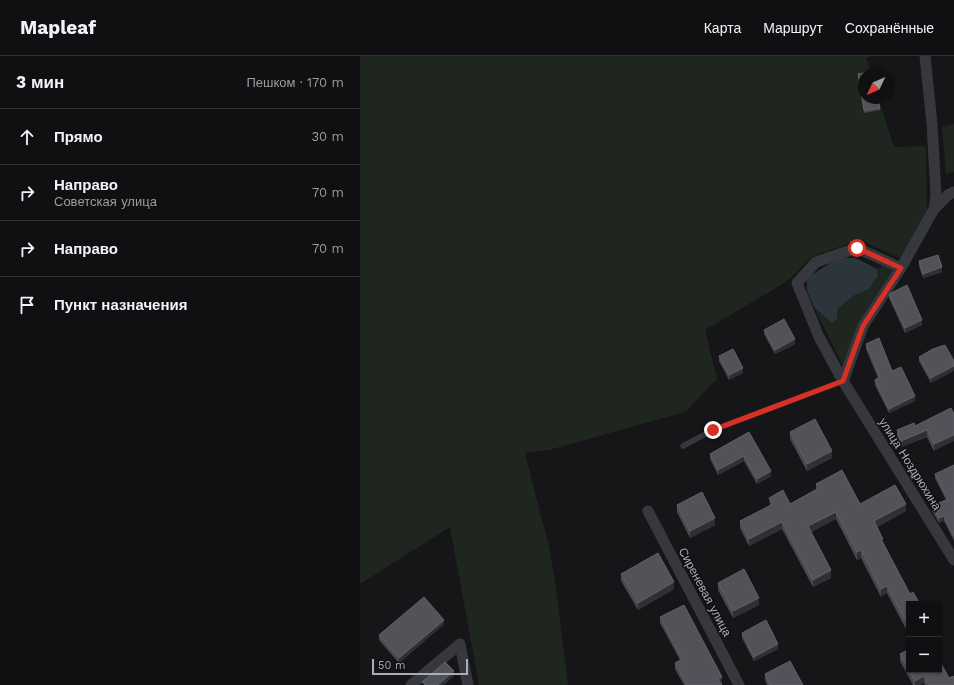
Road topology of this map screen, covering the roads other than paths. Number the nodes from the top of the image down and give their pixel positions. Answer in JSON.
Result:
{"nodes":[{"id":1,"x":925,"y":56,"type":"edge"},
{"id":2,"x":954,"y":192,"type":"edge"},
{"id":3,"x":934,"y":209,"type":"junction"},
{"id":4,"x":901,"y":268,"type":"junction"},
{"id":5,"x":843,"y":381,"type":"junction"},
{"id":6,"x":683,"y":446,"type":"dead end"},
{"id":7,"x":648,"y":511,"type":"dead end"},
{"id":8,"x":954,"y":560,"type":"edge"},
{"id":9,"x":411,"y":685,"type":"edge"},
{"id":10,"x":468,"y":685,"type":"edge"},
{"id":11,"x":739,"y":685,"type":"edge"}],
"edges":[{"from":1,"to":3,"type":"street"},
{"from":2,"to":3,"type":"street"},
{"from":3,"to":4,"type":"street"},
{"from":4,"to":5,"type":"street"},
{"from":4,"to":5,"type":"street","name":"улица Ноздрюхина"},
{"from":5,"to":6,"type":"lane"},
{"from":5,"to":8,"type":"street","name":"улица Ноздрюхина"},
{"from":7,"to":11,"type":"street","name":"Сиреневая улица"},
{"from":9,"to":10,"type":"street"}]}
